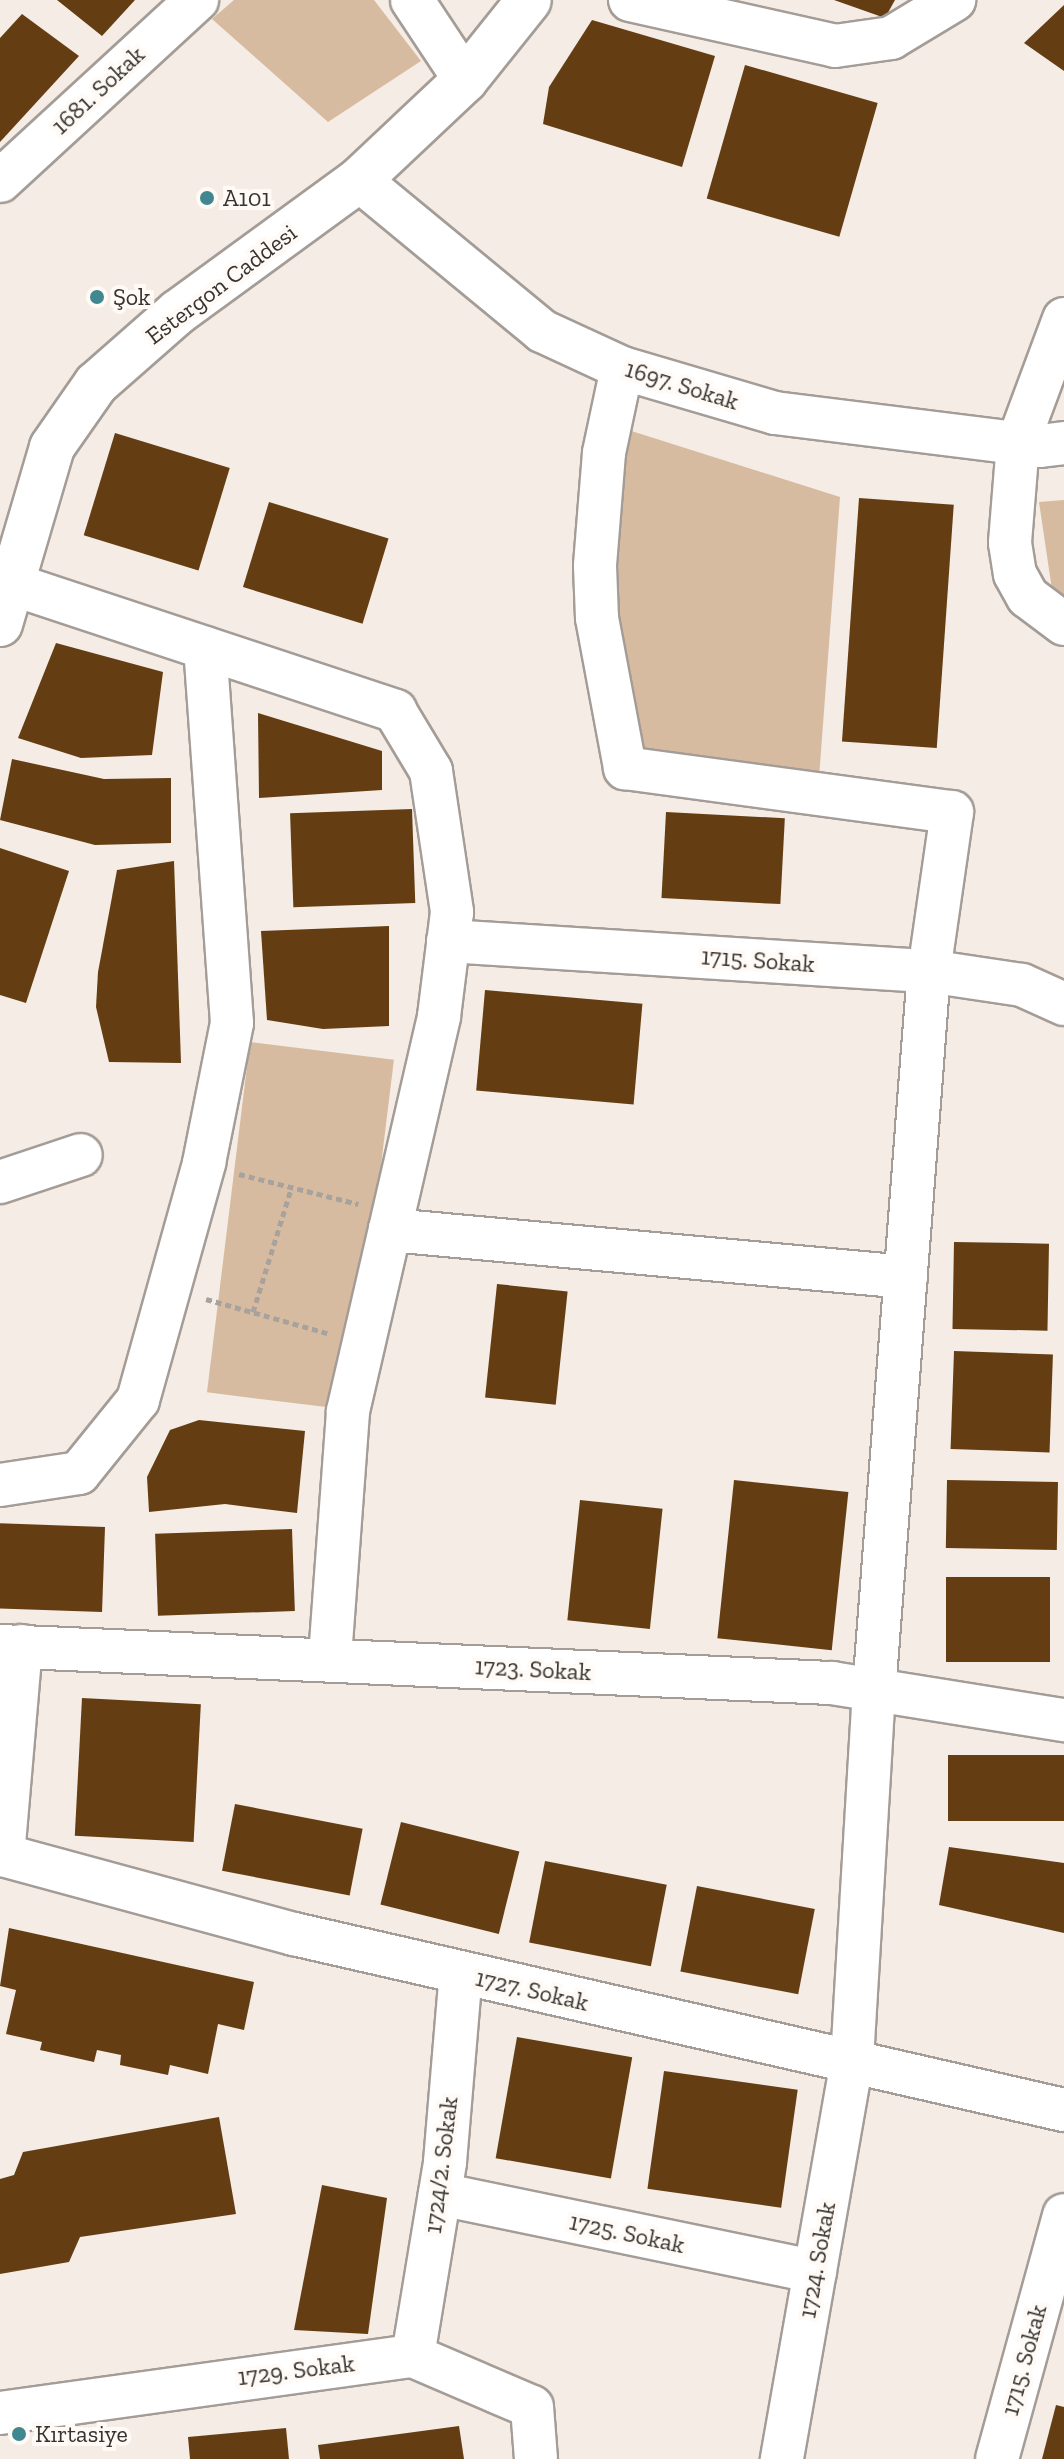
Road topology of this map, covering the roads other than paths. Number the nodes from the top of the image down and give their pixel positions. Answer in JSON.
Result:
{"nodes":[{"id":1,"x":197,"y":0,"type":"edge"},
{"id":2,"x":412,"y":0,"type":"edge"},
{"id":3,"x":529,"y":0,"type":"edge"},
{"id":4,"x":630,"y":0,"type":"edge"},
{"id":5,"x":954,"y":0,"type":"edge"},
{"id":6,"x":465,"y":80,"type":"junction"},
{"id":7,"x":359,"y":180,"type":"junction"},
{"id":8,"x":0,"y":181,"type":"edge"},
{"id":9,"x":1064,"y":319,"type":"edge"},
{"id":10,"x":622,"y":368,"type":"junction"},
{"id":11,"x":1018,"y":443,"type":"junction"},
{"id":12,"x":1064,"y":443,"type":"edge"},
{"id":13,"x":6,"y":604,"type":"edge"},
{"id":14,"x":1064,"y":624,"type":"edge"},
{"id":15,"x":205,"y":648,"type":"junction"},
{"id":16,"x":448,"y":941,"type":"junction"},
{"id":17,"x":929,"y":971,"type":"junction"},
{"id":18,"x":1064,"y":1004,"type":"edge"},
{"id":19,"x":81,"y":1155,"type":"dead end"},
{"id":20,"x":0,"y":1182,"type":"edge"},
{"id":21,"x":392,"y":1221,"type":"junction"},
{"id":22,"x":906,"y":1277,"type":"junction"},
{"id":23,"x":0,"y":1485,"type":"edge"},
{"id":24,"x":11,"y":1646,"type":"edge"},
{"id":25,"x":330,"y":1660,"type":"junction"},
{"id":26,"x":874,"y":1690,"type":"junction"},
{"id":27,"x":1064,"y":1720,"type":"edge"},
{"id":28,"x":461,"y":1973,"type":"junction"},
{"id":29,"x":852,"y":2061,"type":"junction"},
{"id":30,"x":1064,"y":2110,"type":"edge"},
{"id":31,"x":440,"y":2194,"type":"junction"},
{"id":32,"x":1064,"y":2215,"type":"edge"},
{"id":33,"x":815,"y":2272,"type":"junction"},
{"id":34,"x":413,"y":2356,"type":"junction"},
{"id":35,"x":0,"y":2413,"type":"edge"},
{"id":36,"x":536,"y":2459,"type":"edge"},
{"id":37,"x":782,"y":2459,"type":"edge"},
{"id":38,"x":997,"y":2459,"type":"edge"}],
"edges":[{"from":1,"to":8,"type":"street","name":"1681. Sokak"},
{"from":2,"to":6,"type":"street"},
{"from":3,"to":6,"type":"street","name":"Estergon Caddesi"},
{"from":4,"to":5,"type":"street"},
{"from":6,"to":7,"type":"street","name":"Estergon Caddesi"},
{"from":7,"to":10,"type":"street","name":"1697. Sokak"},
{"from":7,"to":13,"type":"street","name":"Estergon Caddesi"},
{"from":9,"to":11,"type":"street"},
{"from":10,"to":11,"type":"street","name":"1697. Sokak"},
{"from":10,"to":17,"type":"street","name":"1724. Sokak"},
{"from":11,"to":12,"type":"street","name":"1697. Sokak"},
{"from":11,"to":14,"type":"street"},
{"from":13,"to":15,"type":"street"},
{"from":15,"to":16,"type":"street"},
{"from":15,"to":23,"type":"street"},
{"from":16,"to":17,"type":"street","name":"1715. Sokak"},
{"from":16,"to":21,"type":"street"},
{"from":17,"to":18,"type":"street","name":"1715. Sokak"},
{"from":17,"to":22,"type":"street","name":"1724. Sokak"},
{"from":19,"to":20,"type":"street"},
{"from":21,"to":22,"type":"street"},
{"from":21,"to":25,"type":"street"},
{"from":22,"to":26,"type":"street","name":"1724. Sokak"},
{"from":24,"to":25,"type":"street","name":"1723. Sokak"},
{"from":24,"to":28,"type":"street","name":"1727. Sokak"},
{"from":25,"to":26,"type":"street","name":"1723. Sokak"},
{"from":26,"to":27,"type":"street","name":"1723. Sokak"},
{"from":26,"to":29,"type":"street","name":"1724. Sokak"},
{"from":28,"to":29,"type":"street","name":"1727. Sokak"},
{"from":28,"to":31,"type":"street","name":"1724/2. Sokak"},
{"from":29,"to":30,"type":"street","name":"1727. Sokak"},
{"from":29,"to":33,"type":"street","name":"1724. Sokak"},
{"from":31,"to":33,"type":"street","name":"1725. Sokak"},
{"from":31,"to":34,"type":"street","name":"1724/2. Sokak"},
{"from":32,"to":38,"type":"street","name":"1715. Sokak"},
{"from":33,"to":37,"type":"street","name":"1724. Sokak"},
{"from":34,"to":35,"type":"street","name":"1729. Sokak"},
{"from":34,"to":36,"type":"street","name":"1729. Sokak"}]}
